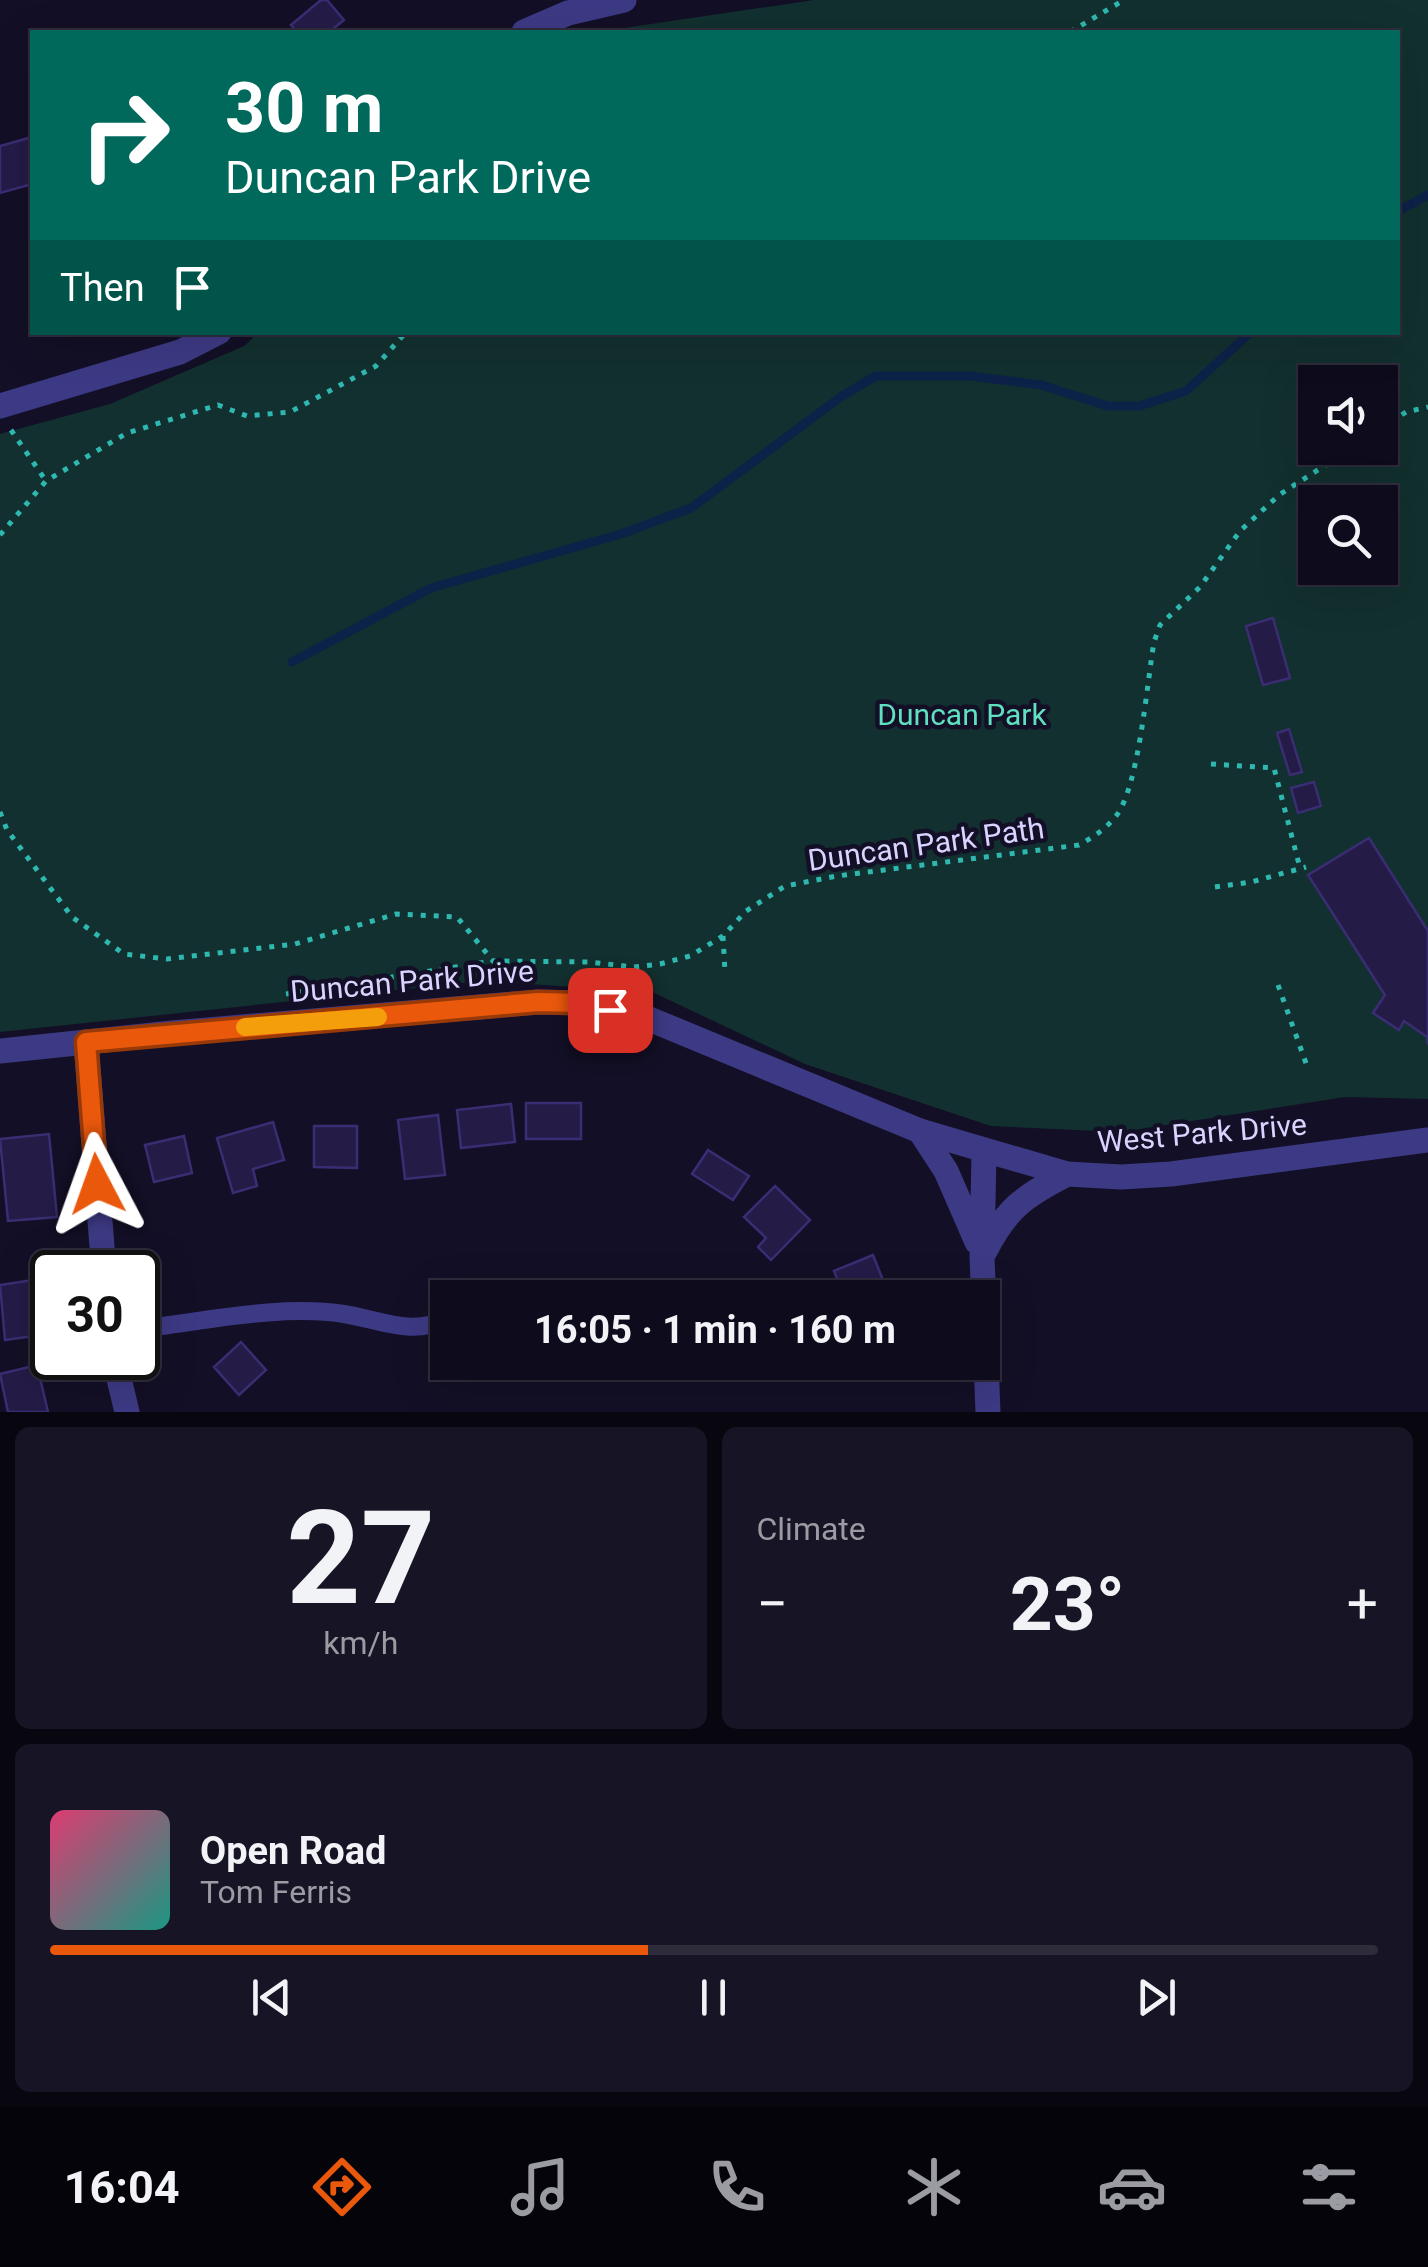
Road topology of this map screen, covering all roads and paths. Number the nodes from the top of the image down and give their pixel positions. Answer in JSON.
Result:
{"nodes":[{"id":1,"x":624,"y":0,"type":"edge"},
{"id":2,"x":1124,"y":0,"type":"edge"},
{"id":3,"x":529,"y":30,"type":"edge"},
{"id":4,"x":1073,"y":30,"type":"edge"},
{"id":5,"x":213,"y":335,"type":"edge"},
{"id":6,"x":403,"y":335,"type":"edge"},
{"id":7,"x":1428,"y":407,"type":"edge"},
{"id":8,"x":5,"y":417,"type":"edge"},
{"id":9,"x":1398,"y":417,"type":"edge"},
{"id":10,"x":1326,"y":465,"type":"edge"},
{"id":11,"x":46,"y":481,"type":"junction"},
{"id":12,"x":0,"y":535,"type":"edge"},
{"id":13,"x":1211,"y":764,"type":"dead end"},
{"id":14,"x":0,"y":812,"type":"edge"},
{"id":15,"x":1215,"y":887,"type":"dead end"},
{"id":16,"x":723,"y":936,"type":"junction"},
{"id":17,"x":493,"y":961,"type":"junction"},
{"id":18,"x":725,"y":972,"type":"dead end"},
{"id":19,"x":1278,"y":984,"type":"dead end"},
{"id":20,"x":274,"y":996,"type":"dead end"},
{"id":21,"x":86,"y":1042,"type":"junction"},
{"id":22,"x":0,"y":1052,"type":"edge"},
{"id":23,"x":1307,"y":1066,"type":"dead end"},
{"id":24,"x":920,"y":1131,"type":"junction"},
{"id":25,"x":1428,"y":1140,"type":"edge"},
{"id":26,"x":984,"y":1151,"type":"junction"},
{"id":27,"x":1066,"y":1174,"type":"junction"},
{"id":28,"x":102,"y":1250,"type":"edge"},
{"id":29,"x":982,"y":1256,"type":"junction"},
{"id":30,"x":160,"y":1327,"type":"edge"},
{"id":31,"x":430,"y":1328,"type":"edge"},
{"id":32,"x":119,"y":1380,"type":"edge"},
{"id":33,"x":127,"y":1412,"type":"edge"},
{"id":34,"x":988,"y":1412,"type":"edge"}],
"edges":[{"from":1,"to":3,"type":"street"},
{"from":2,"to":4,"type":"path"},
{"from":5,"to":8,"type":"street"},
{"from":6,"to":11,"type":"path"},
{"from":7,"to":9,"type":"path"},
{"from":8,"to":11,"type":"path"},
{"from":10,"to":16,"type":"path","name":"Duncan Park Path"},
{"from":11,"to":12,"type":"path"},
{"from":13,"to":15,"type":"path"},
{"from":14,"to":17,"type":"path"},
{"from":16,"to":17,"type":"path","name":"Duncan Park Path"},
{"from":16,"to":18,"type":"path"},
{"from":17,"to":20,"type":"path","name":"Duncan Park Path"},
{"from":19,"to":23,"type":"path"},
{"from":21,"to":22,"type":"street","name":"Duncan Park Drive"},
{"from":21,"to":24,"type":"street","name":"Duncan Park Drive"},
{"from":21,"to":28,"type":"street"},
{"from":24,"to":26,"type":"street","name":"Duncan Park Drive"},
{"from":24,"to":29,"type":"street"},
{"from":25,"to":27,"type":"street","name":"West Park Drive"},
{"from":26,"to":27,"type":"street","name":"West Park Drive"},
{"from":26,"to":29,"type":"street"},
{"from":27,"to":29,"type":"street"},
{"from":29,"to":34,"type":"street"},
{"from":30,"to":31,"type":"lane"},
{"from":32,"to":33,"type":"street"}]}
